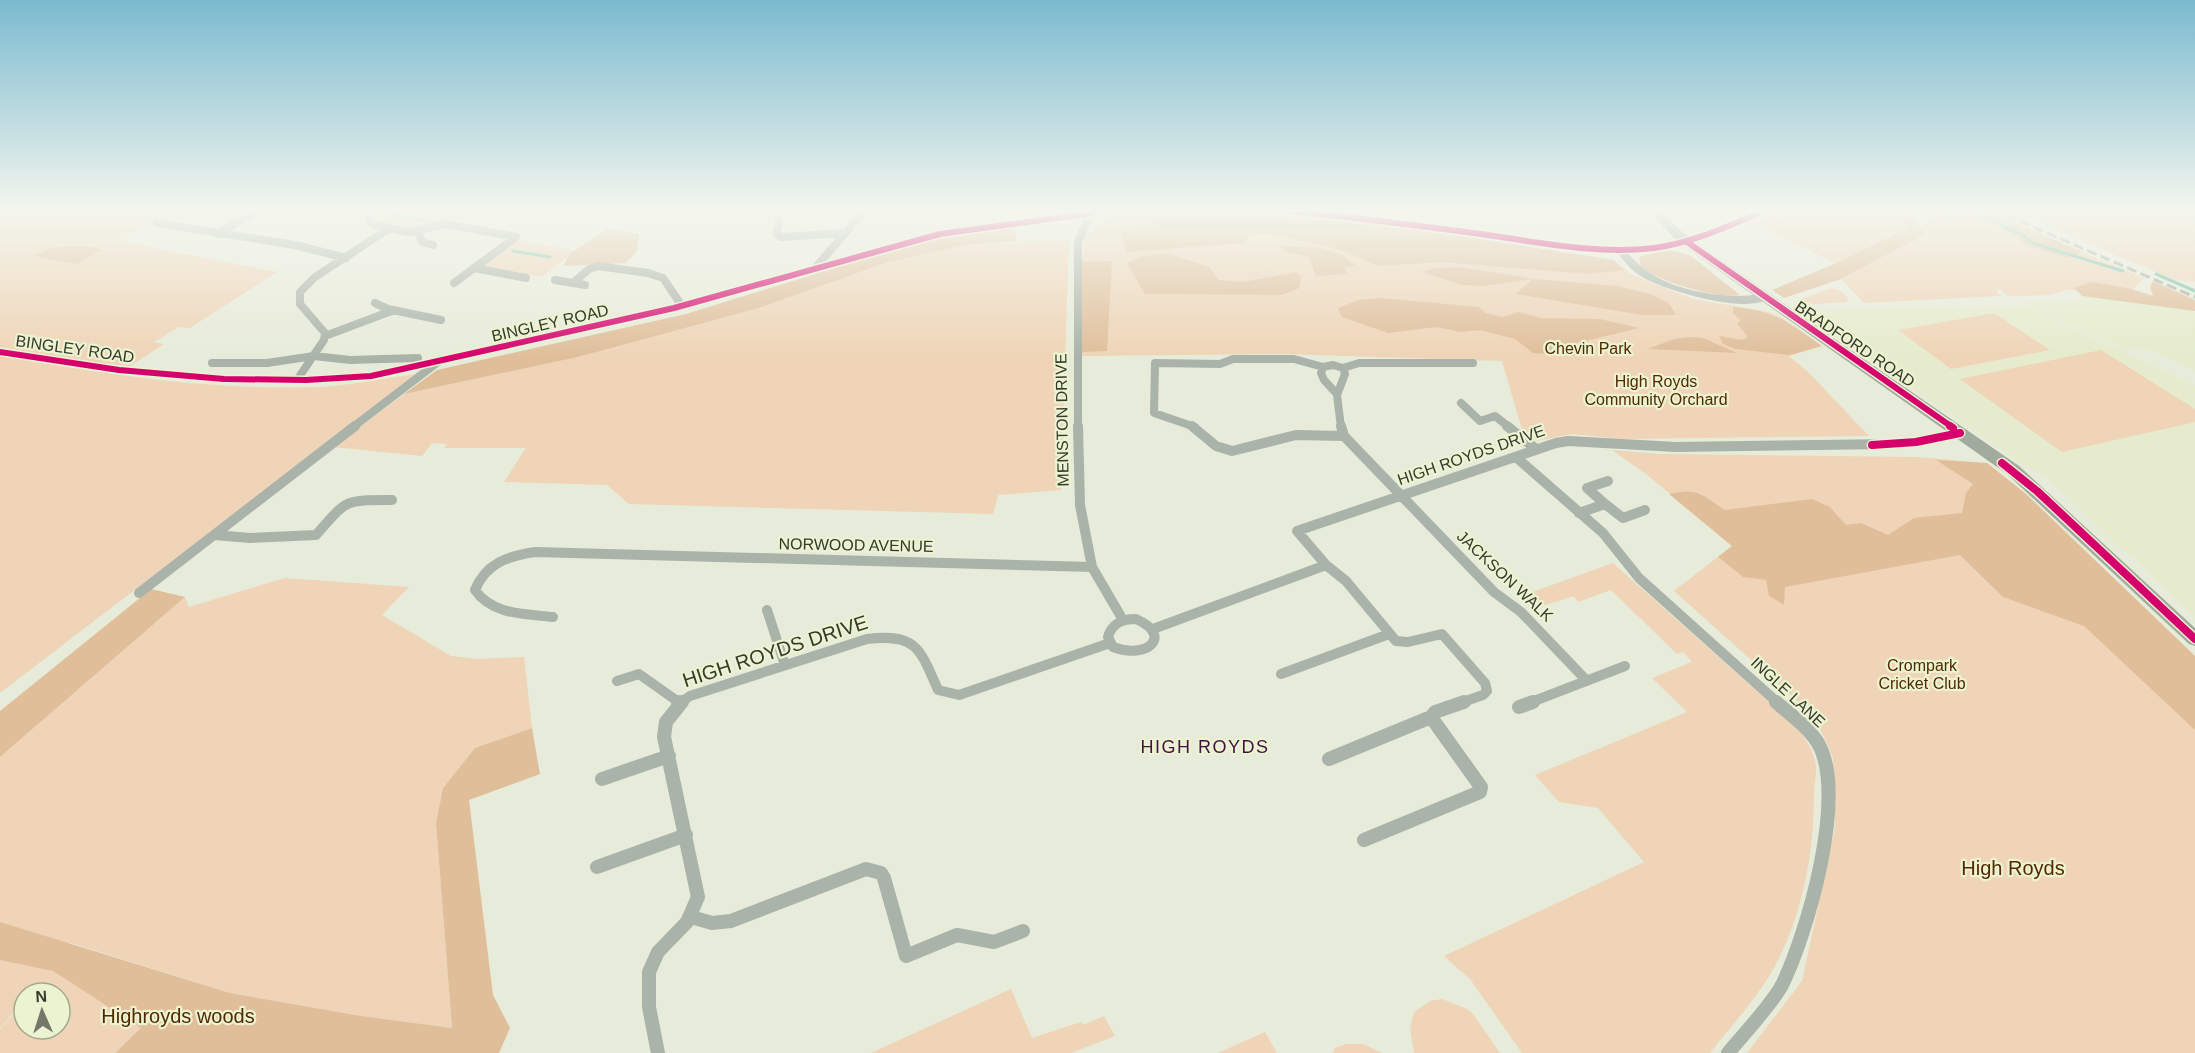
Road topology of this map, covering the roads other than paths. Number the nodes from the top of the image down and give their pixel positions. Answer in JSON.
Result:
{"nodes":[{"id":1,"x":344,"y":259,"type":"edge"},
{"id":2,"x":486,"y":259,"type":"edge"},
{"id":3,"x":823,"y":259,"type":"edge"},
{"id":4,"x":846,"y":259,"type":"edge"},
{"id":5,"x":1078,"y":259,"type":"edge"},
{"id":6,"x":1626,"y":259,"type":"edge"},
{"id":7,"x":1711,"y":259,"type":"edge"},
{"id":8,"x":816,"y":267,"type":"junction"},
{"id":9,"x":474,"y":268,"type":"junction"},
{"id":10,"x":526,"y":278,"type":"dead end"},
{"id":11,"x":555,"y":280,"type":"dead end"},
{"id":12,"x":573,"y":283,"type":"junction"},
{"id":13,"x":454,"y":284,"type":"dead end"},
{"id":14,"x":585,"y":285,"type":"dead end"},
{"id":15,"x":1764,"y":298,"type":"junction"},
{"id":16,"x":375,"y":303,"type":"dead end"},
{"id":17,"x":682,"y":306,"type":"junction"},
{"id":18,"x":394,"y":310,"type":"junction"},
{"id":19,"x":441,"y":320,"type":"dead end"},
{"id":20,"x":325,"y":336,"type":"junction"},
{"id":21,"x":0,"y":352,"type":"edge"},
{"id":22,"x":314,"y":356,"type":"junction"},
{"id":23,"x":418,"y":358,"type":"dead end"},
{"id":24,"x":438,"y":362,"type":"junction"},
{"id":25,"x":212,"y":363,"type":"dead end"},
{"id":26,"x":1473,"y":363,"type":"dead end"},
{"id":27,"x":1323,"y":367,"type":"junction"},
{"id":28,"x":1343,"y":368,"type":"junction"},
{"id":29,"x":297,"y":380,"type":"junction"},
{"id":30,"x":1337,"y":394,"type":"junction"},
{"id":31,"x":1461,"y":403,"type":"dead end"},
{"id":32,"x":1960,"y":433,"type":"junction"},
{"id":33,"x":1344,"y":436,"type":"junction"},
{"id":34,"x":1536,"y":449,"type":"junction"},
{"id":35,"x":1517,"y":458,"type":"junction"},
{"id":36,"x":1608,"y":481,"type":"dead end"},
{"id":37,"x":1400,"y":496,"type":"junction"},
{"id":38,"x":392,"y":501,"type":"dead end"},
{"id":39,"x":1605,"y":504,"type":"junction"},
{"id":40,"x":1645,"y":510,"type":"dead end"},
{"id":41,"x":1579,"y":513,"type":"junction"},
{"id":42,"x":215,"y":535,"type":"junction"},
{"id":43,"x":1326,"y":565,"type":"junction"},
{"id":44,"x":1092,"y":567,"type":"junction"},
{"id":45,"x":139,"y":593,"type":"dead end"},
{"id":46,"x":767,"y":610,"type":"dead end"},
{"id":47,"x":553,"y":617,"type":"dead end"},
{"id":48,"x":1123,"y":620,"type":"junction"},
{"id":49,"x":1153,"y":629,"type":"junction"},
{"id":50,"x":1389,"y":634,"type":"junction"},
{"id":51,"x":2195,"y":639,"type":"edge"},
{"id":52,"x":1110,"y":643,"type":"junction"},
{"id":53,"x":786,"y":665,"type":"junction"},
{"id":54,"x":1625,"y":666,"type":"dead end"},
{"id":55,"x":1281,"y":674,"type":"dead end"},
{"id":56,"x":617,"y":681,"type":"dead end"},
{"id":57,"x":1587,"y":681,"type":"junction"},
{"id":58,"x":680,"y":703,"type":"junction"},
{"id":59,"x":1520,"y":707,"type":"dead end"},
{"id":60,"x":1431,"y":717,"type":"junction"},
{"id":61,"x":669,"y":756,"type":"junction"},
{"id":62,"x":1329,"y":759,"type":"dead end"},
{"id":63,"x":602,"y":779,"type":"dead end"},
{"id":64,"x":686,"y":835,"type":"junction"},
{"id":65,"x":1364,"y":840,"type":"dead end"},
{"id":66,"x":597,"y":867,"type":"dead end"},
{"id":67,"x":691,"y":916,"type":"junction"},
{"id":68,"x":1023,"y":931,"type":"dead end"},
{"id":69,"x":658,"y":1053,"type":"edge"},
{"id":70,"x":1728,"y":1053,"type":"edge"}],
"edges":[{"from":1,"to":20,"type":"street"},
{"from":2,"to":9,"type":"street"},
{"from":3,"to":8,"type":"street"},
{"from":4,"to":8,"type":"street","name":"BINGLEY ROAD"},
{"from":5,"to":44,"type":"street","name":"MENSTON DRIVE"},
{"from":6,"to":15,"type":"street"},
{"from":7,"to":15,"type":"main road","name":"BRADFORD ROAD"},
{"from":8,"to":17,"type":"street","name":"BINGLEY ROAD"},
{"from":9,"to":10,"type":"street"},
{"from":9,"to":13,"type":"street"},
{"from":11,"to":12,"type":"street"},
{"from":12,"to":14,"type":"street"},
{"from":12,"to":17,"type":"street"},
{"from":15,"to":32,"type":"main road","name":"BRADFORD ROAD"},
{"from":16,"to":18,"type":"street"},
{"from":17,"to":24,"type":"street","name":"BINGLEY ROAD"},
{"from":18,"to":19,"type":"street"},
{"from":18,"to":20,"type":"street"},
{"from":20,"to":22,"type":"street"},
{"from":21,"to":29,"type":"street","name":"BINGLEY ROAD"},
{"from":22,"to":23,"type":"street"},
{"from":22,"to":25,"type":"street"},
{"from":22,"to":29,"type":"street"},
{"from":24,"to":29,"type":"street","name":"BINGLEY ROAD"},
{"from":24,"to":42,"type":"street"},
{"from":26,"to":28,"type":"street"},
{"from":27,"to":28,"type":"street"},
{"from":27,"to":30,"type":"street"},
{"from":27,"to":33,"type":"street"},
{"from":28,"to":30,"type":"street"},
{"from":30,"to":33,"type":"street"},
{"from":31,"to":34,"type":"street"},
{"from":32,"to":34,"type":"street","name":"HIGH ROYDS DRIVE"},
{"from":32,"to":51,"type":"main road","name":"BRADFORD ROAD"},
{"from":33,"to":37,"type":"street","name":"JACKSON WALK"},
{"from":34,"to":35,"type":"street","name":"HIGH ROYDS DRIVE"},
{"from":35,"to":37,"type":"street","name":"HIGH ROYDS DRIVE"},
{"from":35,"to":41,"type":"street","name":"INGLE LANE"},
{"from":36,"to":39,"type":"street"},
{"from":37,"to":43,"type":"street","name":"HIGH ROYDS DRIVE"},
{"from":37,"to":57,"type":"street","name":"JACKSON WALK"},
{"from":38,"to":42,"type":"street"},
{"from":39,"to":40,"type":"street"},
{"from":39,"to":41,"type":"street"},
{"from":41,"to":70,"type":"street","name":"INGLE LANE"},
{"from":42,"to":45,"type":"street"},
{"from":43,"to":49,"type":"street"},
{"from":43,"to":50,"type":"street"},
{"from":44,"to":47,"type":"street","name":"NORWOOD AVENUE"},
{"from":44,"to":48,"type":"street","name":"MENSTON DRIVE"},
{"from":46,"to":53,"type":"street"},
{"from":48,"to":49,"type":"street"},
{"from":48,"to":52,"type":"street"},
{"from":49,"to":52,"type":"street"},
{"from":50,"to":55,"type":"street"},
{"from":50,"to":60,"type":"street"},
{"from":52,"to":53,"type":"street","name":"HIGH ROYDS DRIVE"},
{"from":53,"to":58,"type":"street","name":"HIGH ROYDS DRIVE"},
{"from":54,"to":57,"type":"street"},
{"from":56,"to":58,"type":"street"},
{"from":57,"to":59,"type":"street"},
{"from":58,"to":61,"type":"street","name":"HIGH ROYDS DRIVE"},
{"from":60,"to":62,"type":"street"},
{"from":60,"to":65,"type":"street"},
{"from":61,"to":63,"type":"street"},
{"from":61,"to":64,"type":"street","name":"HIGH ROYDS DRIVE"},
{"from":64,"to":66,"type":"street"},
{"from":64,"to":67,"type":"street","name":"HIGH ROYDS DRIVE"},
{"from":67,"to":68,"type":"street"},
{"from":67,"to":69,"type":"street","name":"HIGH ROYDS DRIVE"}]}
